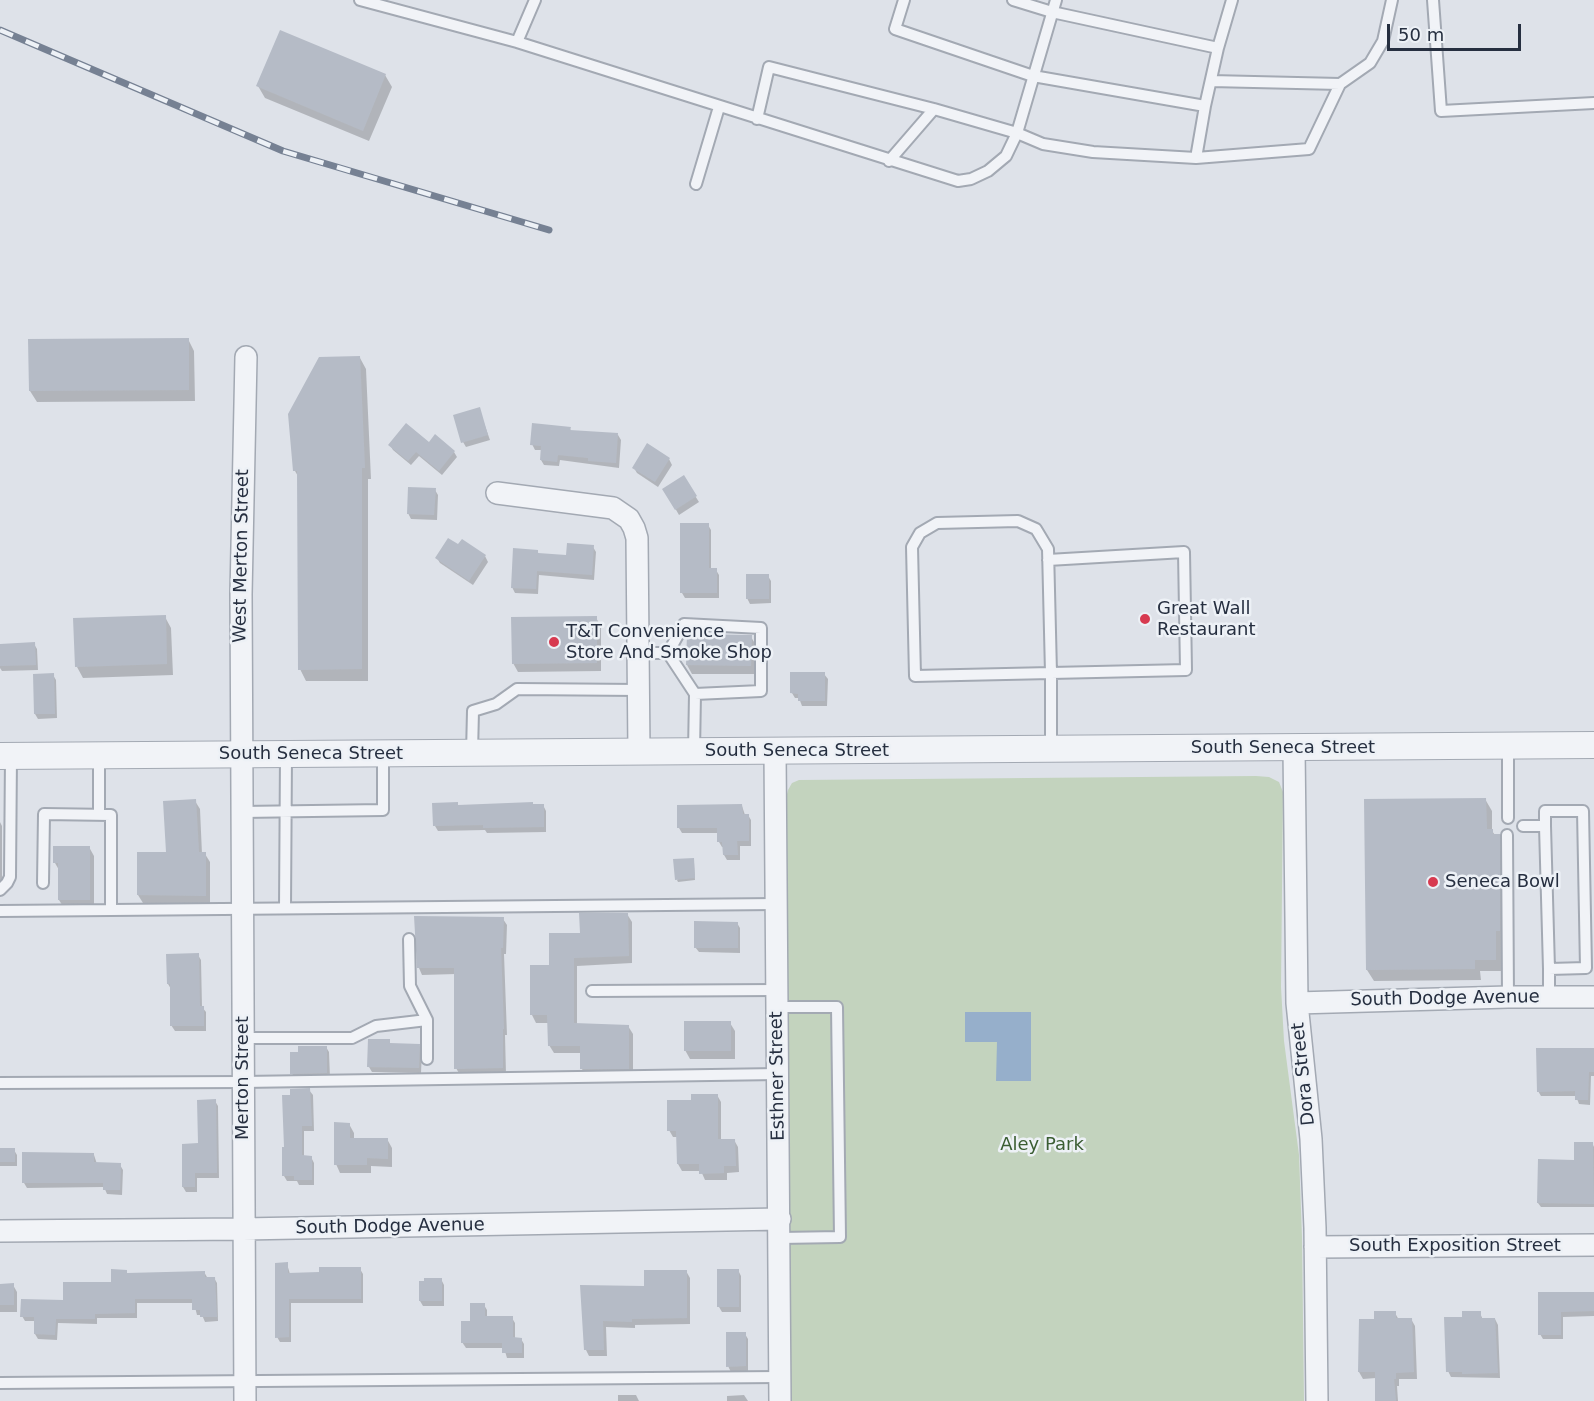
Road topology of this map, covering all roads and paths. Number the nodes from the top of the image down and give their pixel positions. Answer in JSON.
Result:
{"nodes":[{"id":1,"x":360,"y":0,"type":"edge"},
{"id":2,"x":535,"y":0,"type":"edge"},
{"id":3,"x":904,"y":0,"type":"edge"},
{"id":4,"x":1013,"y":0,"type":"edge"},
{"id":5,"x":1056,"y":0,"type":"edge"},
{"id":6,"x":1232,"y":0,"type":"edge"},
{"id":7,"x":1392,"y":0,"type":"edge"},
{"id":8,"x":1433,"y":0,"type":"edge"},
{"id":9,"x":1052,"y":12,"type":"junction"},
{"id":10,"x":517,"y":42,"type":"junction"},
{"id":11,"x":1218,"y":48,"type":"junction"},
{"id":12,"x":1033,"y":76,"type":"junction"},
{"id":13,"x":1211,"y":81,"type":"junction"},
{"id":14,"x":1340,"y":84,"type":"junction"},
{"id":15,"x":1594,"y":103,"type":"edge"},
{"id":16,"x":1205,"y":106,"type":"junction"},
{"id":17,"x":719,"y":107,"type":"junction"},
{"id":18,"x":934,"y":109,"type":"junction"},
{"id":19,"x":757,"y":119,"type":"junction"},
{"id":20,"x":1017,"y":134,"type":"junction"},
{"id":21,"x":1196,"y":158,"type":"junction"},
{"id":22,"x":889,"y":161,"type":"junction"},
{"id":23,"x":696,"y":184,"type":"dead end"},
{"id":24,"x":246,"y":357,"type":"dead end"},
{"id":25,"x":497,"y":493,"type":"dead end"},
{"id":26,"x":1048,"y":560,"type":"junction"},
{"id":27,"x":638,"y":653,"type":"junction"},
{"id":28,"x":668,"y":653,"type":"junction"},
{"id":29,"x":1051,"y":673,"type":"junction"},
{"id":30,"x":639,"y":690,"type":"junction"},
{"id":31,"x":695,"y":694,"type":"junction"},
{"id":32,"x":1594,"y":745,"type":"edge"},
{"id":33,"x":1508,"y":746,"type":"junction"},
{"id":34,"x":1294,"y":748,"type":"junction"},
{"id":35,"x":1051,"y":750,"type":"junction"},
{"id":36,"x":776,"y":751,"type":"junction"},
{"id":37,"x":694,"y":752,"type":"junction"},
{"id":38,"x":472,"y":753,"type":"junction"},
{"id":39,"x":639,"y":753,"type":"junction"},
{"id":40,"x":242,"y":754,"type":"junction"},
{"id":41,"x":286,"y":754,"type":"junction"},
{"id":42,"x":383,"y":754,"type":"junction"},
{"id":43,"x":99,"y":755,"type":"junction"},
{"id":44,"x":5,"y":756,"type":"edge"},
{"id":45,"x":5,"y":804,"type":"edge"},
{"id":46,"x":242,"y":812,"type":"junction"},
{"id":47,"x":286,"y":812,"type":"junction"},
{"id":48,"x":99,"y":815,"type":"junction"},
{"id":49,"x":1508,"y":818,"type":"dead end"},
{"id":50,"x":1523,"y":826,"type":"dead end"},
{"id":51,"x":1545,"y":826,"type":"junction"},
{"id":52,"x":1507,"y":835,"type":"dead end"},
{"id":53,"x":43,"y":884,"type":"dead end"},
{"id":54,"x":0,"y":890,"type":"edge"},
{"id":55,"x":777,"y":904,"type":"junction"},
{"id":56,"x":285,"y":908,"type":"junction"},
{"id":57,"x":111,"y":909,"type":"junction"},
{"id":58,"x":242,"y":909,"type":"junction"},
{"id":59,"x":0,"y":911,"type":"edge"},
{"id":60,"x":409,"y":939,"type":"dead end"},
{"id":61,"x":1549,"y":969,"type":"junction"},
{"id":62,"x":592,"y":990,"type":"dead end"},
{"id":63,"x":1508,"y":997,"type":"junction"},
{"id":64,"x":1549,"y":997,"type":"junction"},
{"id":65,"x":1594,"y":997,"type":"edge"},
{"id":66,"x":777,"y":998,"type":"junction"},
{"id":67,"x":1296,"y":1003,"type":"junction"},
{"id":68,"x":427,"y":1020,"type":"junction"},
{"id":69,"x":243,"y":1038,"type":"junction"},
{"id":70,"x":427,"y":1059,"type":"dead end"},
{"id":71,"x":778,"y":1074,"type":"junction"},
{"id":72,"x":243,"y":1082,"type":"junction"},
{"id":73,"x":0,"y":1083,"type":"edge"},
{"id":74,"x":780,"y":1228,"type":"junction"},
{"id":75,"x":243,"y":1229,"type":"junction"},
{"id":76,"x":0,"y":1231,"type":"edge"},
{"id":77,"x":1594,"y":1245,"type":"edge"},
{"id":78,"x":1315,"y":1246,"type":"junction"},
{"id":79,"x":780,"y":1377,"type":"junction"},
{"id":80,"x":0,"y":1383,"type":"edge"},
{"id":81,"x":245,"y":1392,"type":"edge"},
{"id":82,"x":780,"y":1401,"type":"edge"},
{"id":83,"x":1317,"y":1401,"type":"edge"}],
"edges":[{"from":1,"to":10,"type":"lane"},
{"from":2,"to":10,"type":"lane"},
{"from":3,"to":12,"type":"lane"},
{"from":4,"to":9,"type":"lane"},
{"from":5,"to":9,"type":"lane"},
{"from":6,"to":11,"type":"lane"},
{"from":7,"to":14,"type":"lane"},
{"from":8,"to":15,"type":"lane"},
{"from":9,"to":11,"type":"lane"},
{"from":9,"to":12,"type":"lane"},
{"from":10,"to":17,"type":"lane"},
{"from":11,"to":13,"type":"lane"},
{"from":12,"to":16,"type":"lane"},
{"from":12,"to":20,"type":"lane"},
{"from":13,"to":14,"type":"lane"},
{"from":13,"to":16,"type":"lane"},
{"from":14,"to":21,"type":"lane"},
{"from":16,"to":21,"type":"lane"},
{"from":17,"to":19,"type":"lane"},
{"from":17,"to":23,"type":"lane"},
{"from":18,"to":19,"type":"lane"},
{"from":18,"to":20,"type":"lane"},
{"from":18,"to":22,"type":"lane"},
{"from":19,"to":22,"type":"lane"},
{"from":20,"to":21,"type":"lane"},
{"from":20,"to":22,"type":"lane"},
{"from":24,"to":40,"type":"street","name":"West Merton Street"},
{"from":25,"to":27,"type":"street"},
{"from":26,"to":29,"type":"lane"},
{"from":26,"to":29,"type":"lane"},
{"from":26,"to":29,"type":"lane"},
{"from":27,"to":28,"type":"lane"},
{"from":27,"to":30,"type":"street"},
{"from":28,"to":31,"type":"lane"},
{"from":28,"to":31,"type":"lane"},
{"from":29,"to":35,"type":"lane"},
{"from":30,"to":38,"type":"lane"},
{"from":30,"to":39,"type":"street"},
{"from":31,"to":37,"type":"lane"},
{"from":32,"to":33,"type":"street","name":"South Seneca Street"},
{"from":33,"to":34,"type":"street","name":"South Seneca Street"},
{"from":33,"to":49,"type":"lane"},
{"from":34,"to":35,"type":"street","name":"South Seneca Street"},
{"from":34,"to":67,"type":"street","name":"Dora Street"},
{"from":35,"to":36,"type":"street","name":"South Seneca Street"},
{"from":36,"to":37,"type":"street","name":"South Seneca Street"},
{"from":36,"to":55,"type":"street","name":"Esthner Street"},
{"from":37,"to":39,"type":"street","name":"South Seneca Street"},
{"from":38,"to":39,"type":"street","name":"South Seneca Street"},
{"from":38,"to":42,"type":"street","name":"South Seneca Street"},
{"from":40,"to":41,"type":"street","name":"South Seneca Street"},
{"from":40,"to":43,"type":"street","name":"South Seneca Street"},
{"from":40,"to":46,"type":"street","name":"Merton Street"},
{"from":41,"to":42,"type":"street","name":"South Seneca Street"},
{"from":41,"to":47,"type":"lane"},
{"from":42,"to":47,"type":"lane"},
{"from":43,"to":44,"type":"street","name":"South Seneca Street"},
{"from":43,"to":48,"type":"lane"},
{"from":44,"to":45,"type":"lane"},
{"from":45,"to":54,"type":"lane"},
{"from":46,"to":47,"type":"lane"},
{"from":46,"to":58,"type":"street","name":"Merton Street"},
{"from":47,"to":56,"type":"lane"},
{"from":48,"to":53,"type":"lane"},
{"from":48,"to":57,"type":"lane"},
{"from":50,"to":51,"type":"lane"},
{"from":51,"to":61,"type":"lane"},
{"from":51,"to":61,"type":"lane"},
{"from":52,"to":63,"type":"lane"},
{"from":55,"to":56,"type":"lane"},
{"from":55,"to":66,"type":"street","name":"Esthner Street"},
{"from":56,"to":58,"type":"lane"},
{"from":57,"to":58,"type":"lane"},
{"from":57,"to":59,"type":"lane"},
{"from":58,"to":69,"type":"street","name":"Merton Street"},
{"from":60,"to":68,"type":"lane"},
{"from":61,"to":64,"type":"lane"},
{"from":62,"to":66,"type":"lane"},
{"from":63,"to":64,"type":"street","name":"South Dodge Avenue"},
{"from":63,"to":67,"type":"street","name":"South Dodge Avenue"},
{"from":64,"to":65,"type":"street","name":"South Dodge Avenue"},
{"from":66,"to":71,"type":"street","name":"Esthner Street"},
{"from":66,"to":74,"type":"lane"},
{"from":67,"to":78,"type":"street","name":"Dora Street"},
{"from":68,"to":69,"type":"lane"},
{"from":68,"to":70,"type":"lane"},
{"from":69,"to":72,"type":"street","name":"Merton Street"},
{"from":71,"to":72,"type":"lane"},
{"from":71,"to":74,"type":"street","name":"Esthner Street"},
{"from":72,"to":73,"type":"lane"},
{"from":72,"to":75,"type":"street","name":"Merton Street"},
{"from":74,"to":75,"type":"street","name":"South Dodge Avenue"},
{"from":74,"to":79,"type":"street","name":"Esthner Street"},
{"from":75,"to":76,"type":"street","name":"South Dodge Avenue"},
{"from":75,"to":81,"type":"street","name":"Merton Street"},
{"from":77,"to":78,"type":"street","name":"South Exposition Street"},
{"from":78,"to":83,"type":"street","name":"Dora Street"},
{"from":79,"to":81,"type":"lane"},
{"from":79,"to":82,"type":"street","name":"Esthner Street"},
{"from":80,"to":81,"type":"lane"}]}
